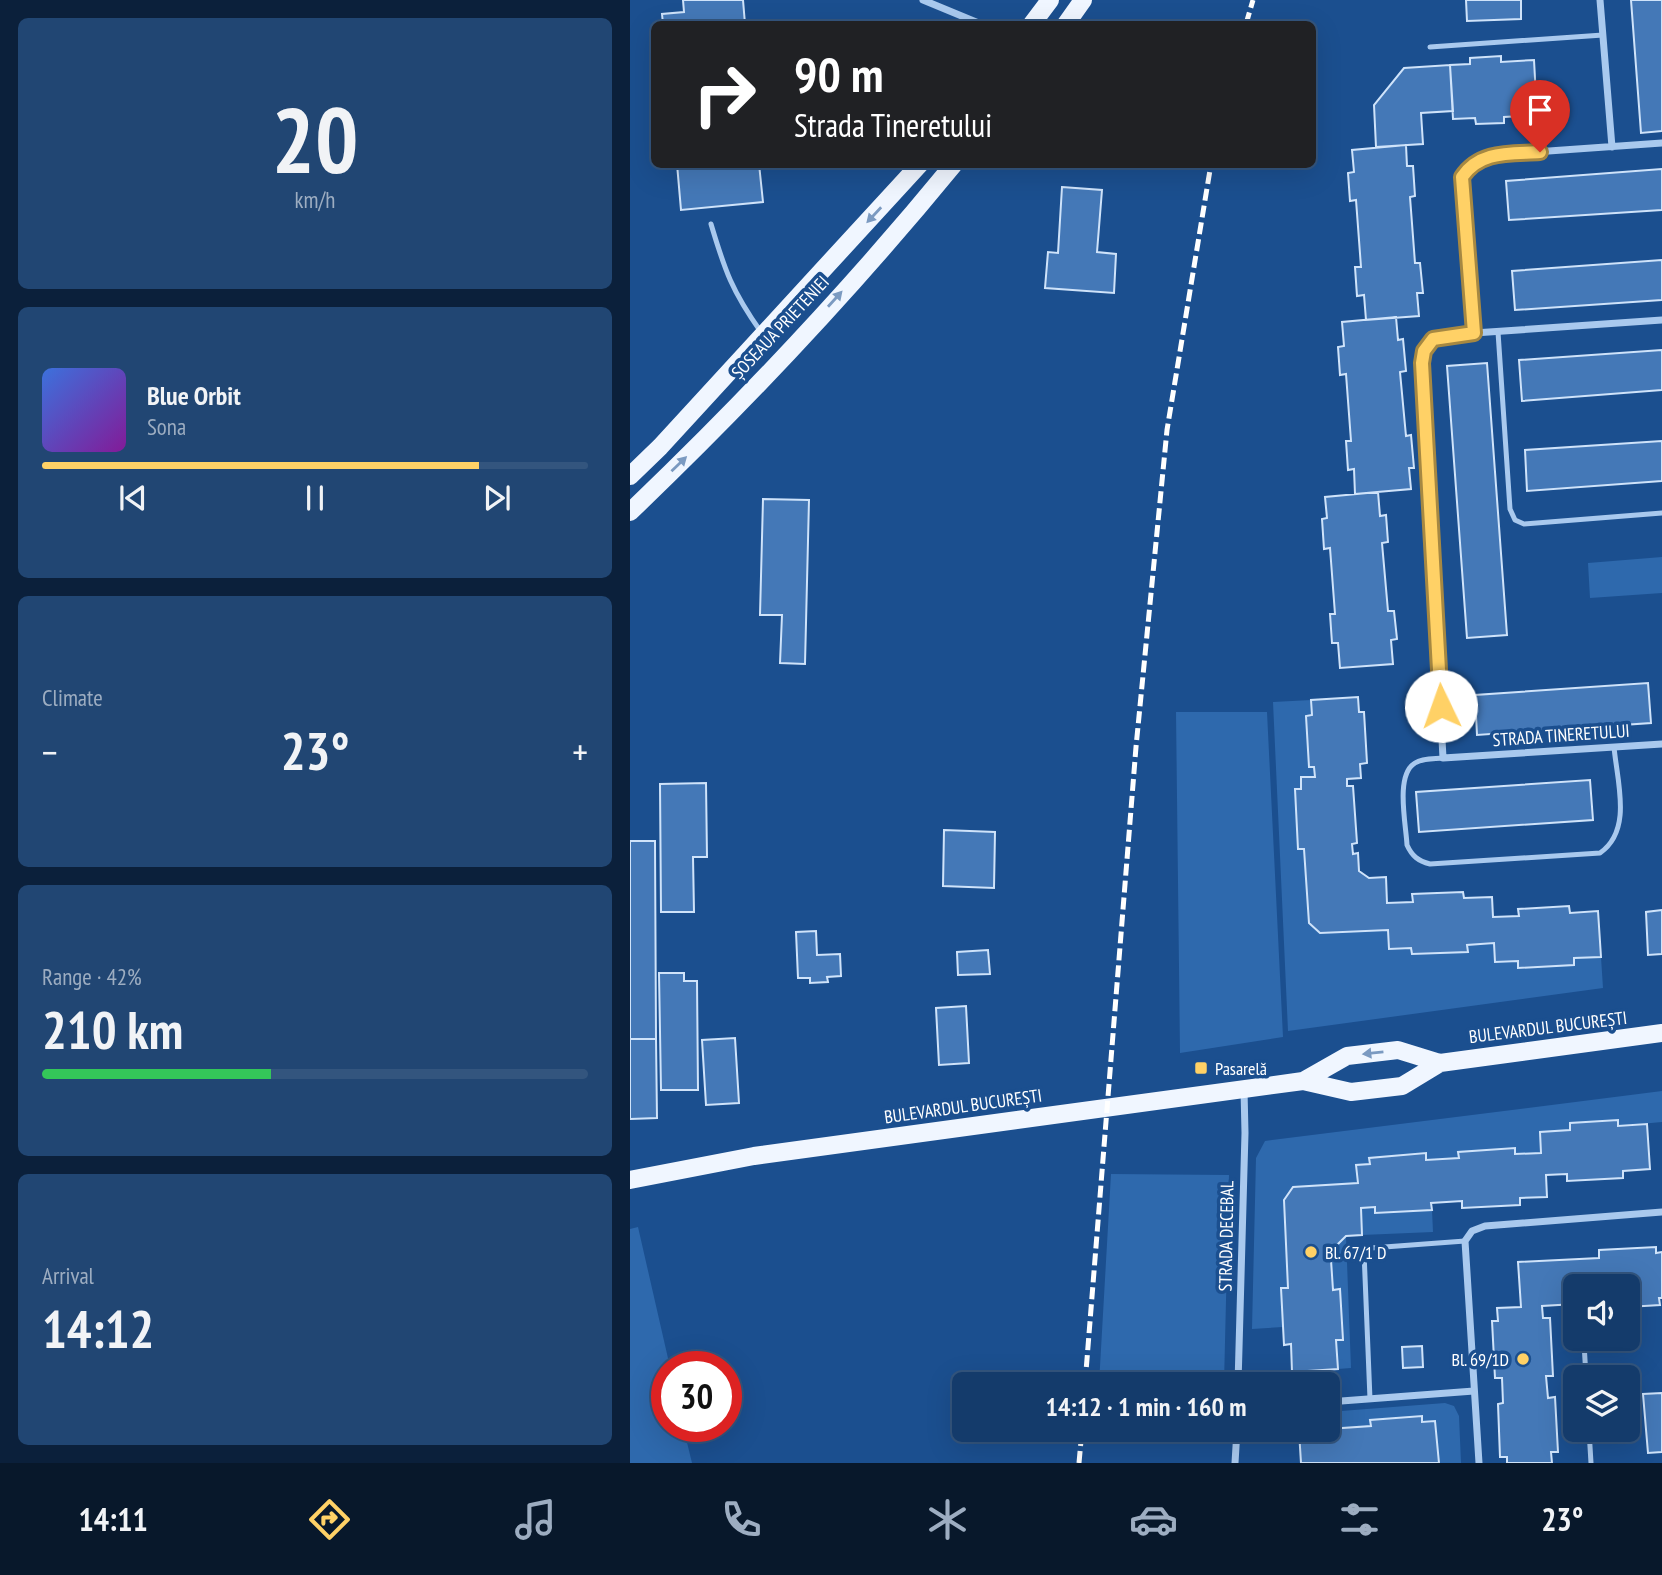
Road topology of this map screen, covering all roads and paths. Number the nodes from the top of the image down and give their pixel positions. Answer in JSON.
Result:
{"nodes":[{"id":1,"x":923,"y":0,"type":"edge"},
{"id":2,"x":1050,"y":0,"type":"edge"},
{"id":3,"x":1083,"y":0,"type":"edge"},
{"id":4,"x":1600,"y":0,"type":"edge"},
{"id":5,"x":974,"y":21,"type":"edge"},
{"id":6,"x":1034,"y":21,"type":"edge"},
{"id":7,"x":1068,"y":21,"type":"edge"},
{"id":8,"x":1603,"y":35,"type":"junction"},
{"id":9,"x":1430,"y":47,"type":"dead end"},
{"id":10,"x":1662,"y":143,"type":"edge"},
{"id":11,"x":1612,"y":146,"type":"junction"},
{"id":12,"x":916,"y":168,"type":"edge"},
{"id":13,"x":950,"y":168,"type":"edge"},
{"id":14,"x":711,"y":223,"type":"dead end"},
{"id":15,"x":1662,"y":320,"type":"edge"},
{"id":16,"x":1498,"y":332,"type":"junction"},
{"id":17,"x":1474,"y":333,"type":"junction"},
{"id":18,"x":763,"y":335,"type":"junction"},
{"id":19,"x":630,"y":476,"type":"edge"},
{"id":20,"x":630,"y":512,"type":"edge"},
{"id":21,"x":1662,"y":513,"type":"edge"},
{"id":22,"x":1662,"y":744,"type":"edge"},
{"id":23,"x":1614,"y":747,"type":"junction"},
{"id":24,"x":1443,"y":758,"type":"junction"},
{"id":25,"x":1662,"y":1033,"type":"edge"},
{"id":26,"x":1440,"y":1063,"type":"junction"},
{"id":27,"x":1303,"y":1081,"type":"junction"},
{"id":28,"x":1244,"y":1089,"type":"junction"},
{"id":29,"x":630,"y":1180,"type":"edge"},
{"id":30,"x":1662,"y":1212,"type":"edge"},
{"id":31,"x":1465,"y":1241,"type":"junction"},
{"id":32,"x":1238,"y":1372,"type":"edge"},
{"id":33,"x":1474,"y":1391,"type":"junction"},
{"id":34,"x":1370,"y":1399,"type":"junction"},
{"id":35,"x":1340,"y":1401,"type":"edge"},
{"id":36,"x":1236,"y":1442,"type":"edge"},
{"id":37,"x":1590,"y":1442,"type":"edge"},
{"id":38,"x":1235,"y":1463,"type":"edge"},
{"id":39,"x":1479,"y":1463,"type":"edge"},
{"id":40,"x":1591,"y":1463,"type":"edge"}],
"edges":[{"from":1,"to":5,"type":"street"},
{"from":2,"to":6,"type":"main road"},
{"from":3,"to":7,"type":"main road"},
{"from":4,"to":8,"type":"street"},
{"from":8,"to":9,"type":"lane"},
{"from":8,"to":11,"type":"street"},
{"from":10,"to":11,"type":"street"},
{"from":11,"to":17,"type":"street"},
{"from":12,"to":18,"type":"main road","name":"ȘOSEAUA PRIETENIEI","one_way":true},
{"from":20,"to":13,"type":"main road","name":"ȘOSEAUA PRIETENIEI","one_way":true},
{"from":14,"to":18,"type":"lane"},
{"from":15,"to":16,"type":"street"},
{"from":16,"to":17,"type":"street"},
{"from":16,"to":21,"type":"lane"},
{"from":17,"to":24,"type":"street"},
{"from":18,"to":19,"type":"main road","name":"ȘOSEAUA PRIETENIEI"},
{"from":22,"to":23,"type":"street","name":"STRADA TINERETULUI"},
{"from":23,"to":24,"type":"street","name":"STRADA TINERETULUI"},
{"from":23,"to":24,"type":"lane"},
{"from":25,"to":26,"type":"main road","name":"BULEVARDUL BUCUREȘTI"},
{"from":26,"to":27,"type":"main road","name":"BULEVARDUL BUCUREȘTI"},
{"from":26,"to":27,"type":"main road","name":"BULEVARDUL BUCUREȘTI","one_way":true},
{"from":27,"to":28,"type":"main road","name":"BULEVARDUL BUCUREȘTI"},
{"from":28,"to":29,"type":"main road","name":"BULEVARDUL BUCUREȘTI"},
{"from":28,"to":32,"type":"street","name":"STRADA DECEBAL"},
{"from":30,"to":31,"type":"street"},
{"from":31,"to":33,"type":"street"},
{"from":31,"to":34,"type":"lane"},
{"from":33,"to":34,"type":"street"},
{"from":33,"to":39,"type":"street"},
{"from":34,"to":35,"type":"street"},
{"from":36,"to":38,"type":"street"},
{"from":37,"to":40,"type":"lane"}]}
